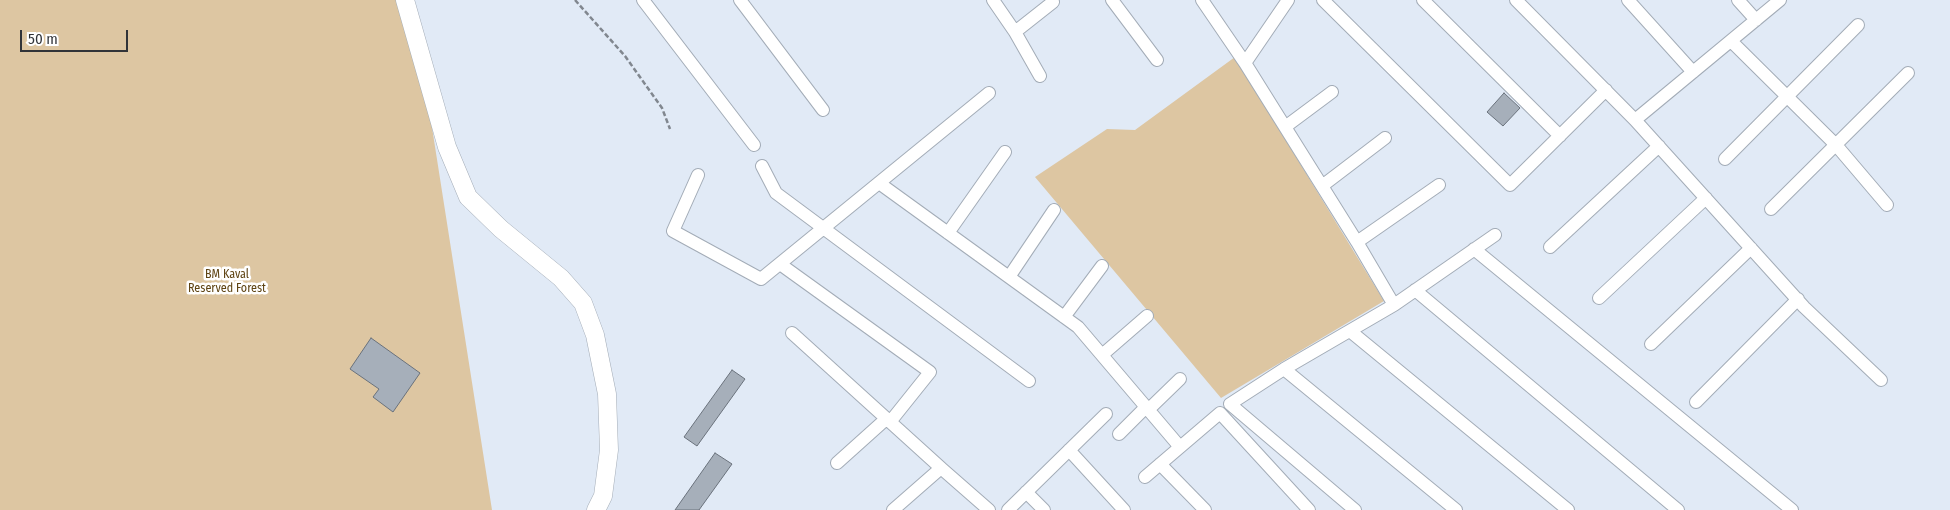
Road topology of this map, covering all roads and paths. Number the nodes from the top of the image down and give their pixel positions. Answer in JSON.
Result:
{"nodes":[{"id":1,"x":406,"y":0,"type":"edge"},
{"id":2,"x":575,"y":0,"type":"edge"},
{"id":3,"x":642,"y":0,"type":"edge"},
{"id":4,"x":740,"y":0,"type":"edge"},
{"id":5,"x":993,"y":0,"type":"edge"},
{"id":6,"x":1112,"y":0,"type":"edge"},
{"id":7,"x":1202,"y":0,"type":"edge"},
{"id":8,"x":1288,"y":0,"type":"edge"},
{"id":9,"x":1323,"y":0,"type":"edge"},
{"id":10,"x":1423,"y":0,"type":"edge"},
{"id":11,"x":1516,"y":0,"type":"edge"},
{"id":12,"x":1628,"y":0,"type":"edge"},
{"id":13,"x":1738,"y":0,"type":"edge"},
{"id":14,"x":1780,"y":0,"type":"edge"},
{"id":15,"x":1053,"y":2,"type":"dead end"},
{"id":16,"x":1756,"y":20,"type":"junction"},
{"id":17,"x":1858,"y":24,"type":"dead end"},
{"id":18,"x":1015,"y":32,"type":"junction"},
{"id":19,"x":1731,"y":41,"type":"junction"},
{"id":20,"x":1157,"y":60,"type":"dead end"},
{"id":21,"x":1245,"y":62,"type":"junction"},
{"id":22,"x":1693,"y":72,"type":"junction"},
{"id":23,"x":1908,"y":73,"type":"dead end"},
{"id":24,"x":1040,"y":76,"type":"dead end"},
{"id":25,"x":1606,"y":90,"type":"junction"},
{"id":26,"x":1332,"y":92,"type":"dead end"},
{"id":27,"x":989,"y":93,"type":"dead end"},
{"id":28,"x":1786,"y":96,"type":"junction"},
{"id":29,"x":823,"y":110,"type":"dead end"},
{"id":30,"x":1635,"y":120,"type":"junction"},
{"id":31,"x":1285,"y":127,"type":"junction"},
{"id":32,"x":670,"y":129,"type":"dead end"},
{"id":33,"x":1560,"y":136,"type":"junction"},
{"id":34,"x":1385,"y":138,"type":"dead end"},
{"id":35,"x":1836,"y":145,"type":"junction"},
{"id":36,"x":754,"y":146,"type":"dead end"},
{"id":37,"x":1660,"y":146,"type":"junction"},
{"id":38,"x":1005,"y":152,"type":"dead end"},
{"id":39,"x":1725,"y":159,"type":"dead end"},
{"id":40,"x":762,"y":166,"type":"dead end"},
{"id":41,"x":698,"y":175,"type":"dead end"},
{"id":42,"x":879,"y":183,"type":"junction"},
{"id":43,"x":1438,"y":185,"type":"dead end"},
{"id":44,"x":1322,"y":186,"type":"junction"},
{"id":45,"x":1706,"y":198,"type":"junction"},
{"id":46,"x":1887,"y":205,"type":"dead end"},
{"id":47,"x":1054,"y":210,"type":"dead end"},
{"id":48,"x":1771,"y":210,"type":"dead end"},
{"id":49,"x":824,"y":228,"type":"junction"},
{"id":50,"x":948,"y":233,"type":"junction"},
{"id":51,"x":1495,"y":235,"type":"dead end"},
{"id":52,"x":1357,"y":242,"type":"junction"},
{"id":53,"x":1550,"y":247,"type":"dead end"},
{"id":54,"x":1751,"y":248,"type":"junction"},
{"id":55,"x":1474,"y":249,"type":"junction"},
{"id":56,"x":780,"y":264,"type":"junction"},
{"id":57,"x":1102,"y":266,"type":"dead end"},
{"id":58,"x":1009,"y":277,"type":"junction"},
{"id":59,"x":1415,"y":290,"type":"junction"},
{"id":60,"x":1599,"y":298,"type":"dead end"},
{"id":61,"x":1798,"y":299,"type":"junction"},
{"id":62,"x":1394,"y":305,"type":"junction"},
{"id":63,"x":1147,"y":316,"type":"dead end"},
{"id":64,"x":1064,"y":317,"type":"junction"},
{"id":65,"x":1350,"y":331,"type":"junction"},
{"id":66,"x":792,"y":333,"type":"dead end"},
{"id":67,"x":1651,"y":344,"type":"dead end"},
{"id":68,"x":1102,"y":355,"type":"junction"},
{"id":69,"x":1284,"y":369,"type":"junction"},
{"id":70,"x":1180,"y":379,"type":"dead end"},
{"id":71,"x":1881,"y":380,"type":"dead end"},
{"id":72,"x":1029,"y":381,"type":"dead end"},
{"id":73,"x":1696,"y":402,"type":"dead end"},
{"id":74,"x":1147,"y":408,"type":"junction"},
{"id":75,"x":1106,"y":414,"type":"dead end"},
{"id":76,"x":888,"y":420,"type":"junction"},
{"id":77,"x":1119,"y":434,"type":"dead end"},
{"id":78,"x":1180,"y":447,"type":"junction"},
{"id":79,"x":1069,"y":450,"type":"junction"},
{"id":80,"x":837,"y":462,"type":"dead end"},
{"id":81,"x":1160,"y":464,"type":"junction"},
{"id":82,"x":941,"y":468,"type":"junction"},
{"id":83,"x":1145,"y":477,"type":"dead end"},
{"id":84,"x":1026,"y":492,"type":"junction"},
{"id":85,"x":596,"y":510,"type":"edge"},
{"id":86,"x":894,"y":510,"type":"edge"},
{"id":87,"x":989,"y":510,"type":"edge"},
{"id":88,"x":1008,"y":510,"type":"edge"},
{"id":89,"x":1044,"y":510,"type":"edge"},
{"id":90,"x":1124,"y":510,"type":"edge"},
{"id":91,"x":1205,"y":510,"type":"edge"},
{"id":92,"x":1309,"y":510,"type":"edge"},
{"id":93,"x":1355,"y":510,"type":"edge"},
{"id":94,"x":1456,"y":510,"type":"edge"},
{"id":95,"x":1568,"y":510,"type":"edge"},
{"id":96,"x":1678,"y":510,"type":"edge"},
{"id":97,"x":1792,"y":510,"type":"edge"}],
"edges":[{"from":1,"to":85,"type":"main road"},
{"from":2,"to":32,"type":"path"},
{"from":3,"to":36,"type":"street"},
{"from":4,"to":29,"type":"street"},
{"from":5,"to":18,"type":"street"},
{"from":6,"to":20,"type":"street"},
{"from":7,"to":21,"type":"street"},
{"from":8,"to":21,"type":"street"},
{"from":9,"to":33,"type":"street"},
{"from":10,"to":33,"type":"street"},
{"from":11,"to":25,"type":"street"},
{"from":12,"to":22,"type":"street"},
{"from":13,"to":16,"type":"street"},
{"from":14,"to":16,"type":"street"},
{"from":15,"to":18,"type":"street"},
{"from":16,"to":19,"type":"street"},
{"from":17,"to":28,"type":"street"},
{"from":18,"to":24,"type":"street"},
{"from":19,"to":22,"type":"street"},
{"from":19,"to":28,"type":"street"},
{"from":21,"to":31,"type":"street"},
{"from":22,"to":30,"type":"street"},
{"from":23,"to":35,"type":"street"},
{"from":25,"to":30,"type":"street"},
{"from":25,"to":33,"type":"street"},
{"from":26,"to":31,"type":"street"},
{"from":27,"to":42,"type":"street"},
{"from":28,"to":35,"type":"street"},
{"from":28,"to":39,"type":"street"},
{"from":30,"to":37,"type":"street"},
{"from":31,"to":44,"type":"street"},
{"from":34,"to":44,"type":"street"},
{"from":35,"to":46,"type":"street"},
{"from":35,"to":48,"type":"street"},
{"from":37,"to":45,"type":"street"},
{"from":37,"to":53,"type":"street"},
{"from":38,"to":50,"type":"street"},
{"from":40,"to":49,"type":"street"},
{"from":41,"to":56,"type":"street"},
{"from":42,"to":49,"type":"street"},
{"from":42,"to":50,"type":"street"},
{"from":43,"to":52,"type":"street"},
{"from":44,"to":52,"type":"street"},
{"from":45,"to":54,"type":"street"},
{"from":45,"to":60,"type":"street"},
{"from":47,"to":58,"type":"street"},
{"from":49,"to":56,"type":"street"},
{"from":49,"to":72,"type":"street"},
{"from":50,"to":58,"type":"street"},
{"from":51,"to":55,"type":"street"},
{"from":52,"to":62,"type":"street"},
{"from":54,"to":61,"type":"street"},
{"from":54,"to":67,"type":"street"},
{"from":55,"to":59,"type":"street"},
{"from":55,"to":97,"type":"street"},
{"from":56,"to":76,"type":"street"},
{"from":57,"to":64,"type":"street"},
{"from":58,"to":64,"type":"street"},
{"from":59,"to":62,"type":"street"},
{"from":59,"to":96,"type":"street"},
{"from":61,"to":71,"type":"street"},
{"from":61,"to":73,"type":"street"},
{"from":62,"to":65,"type":"street"},
{"from":63,"to":68,"type":"street"},
{"from":64,"to":68,"type":"street"},
{"from":65,"to":69,"type":"street"},
{"from":65,"to":95,"type":"street"},
{"from":66,"to":76,"type":"street"},
{"from":68,"to":74,"type":"street"},
{"from":69,"to":93,"type":"street"},
{"from":69,"to":94,"type":"street"},
{"from":70,"to":74,"type":"street"},
{"from":74,"to":77,"type":"street"},
{"from":74,"to":78,"type":"street"},
{"from":75,"to":79,"type":"street"},
{"from":76,"to":80,"type":"street"},
{"from":76,"to":82,"type":"street"},
{"from":78,"to":81,"type":"street"},
{"from":78,"to":92,"type":"street"},
{"from":79,"to":84,"type":"street"},
{"from":79,"to":90,"type":"street"},
{"from":81,"to":83,"type":"street"},
{"from":81,"to":91,"type":"street"},
{"from":82,"to":86,"type":"street"},
{"from":82,"to":87,"type":"street"},
{"from":84,"to":88,"type":"street"},
{"from":84,"to":89,"type":"street"}]}
